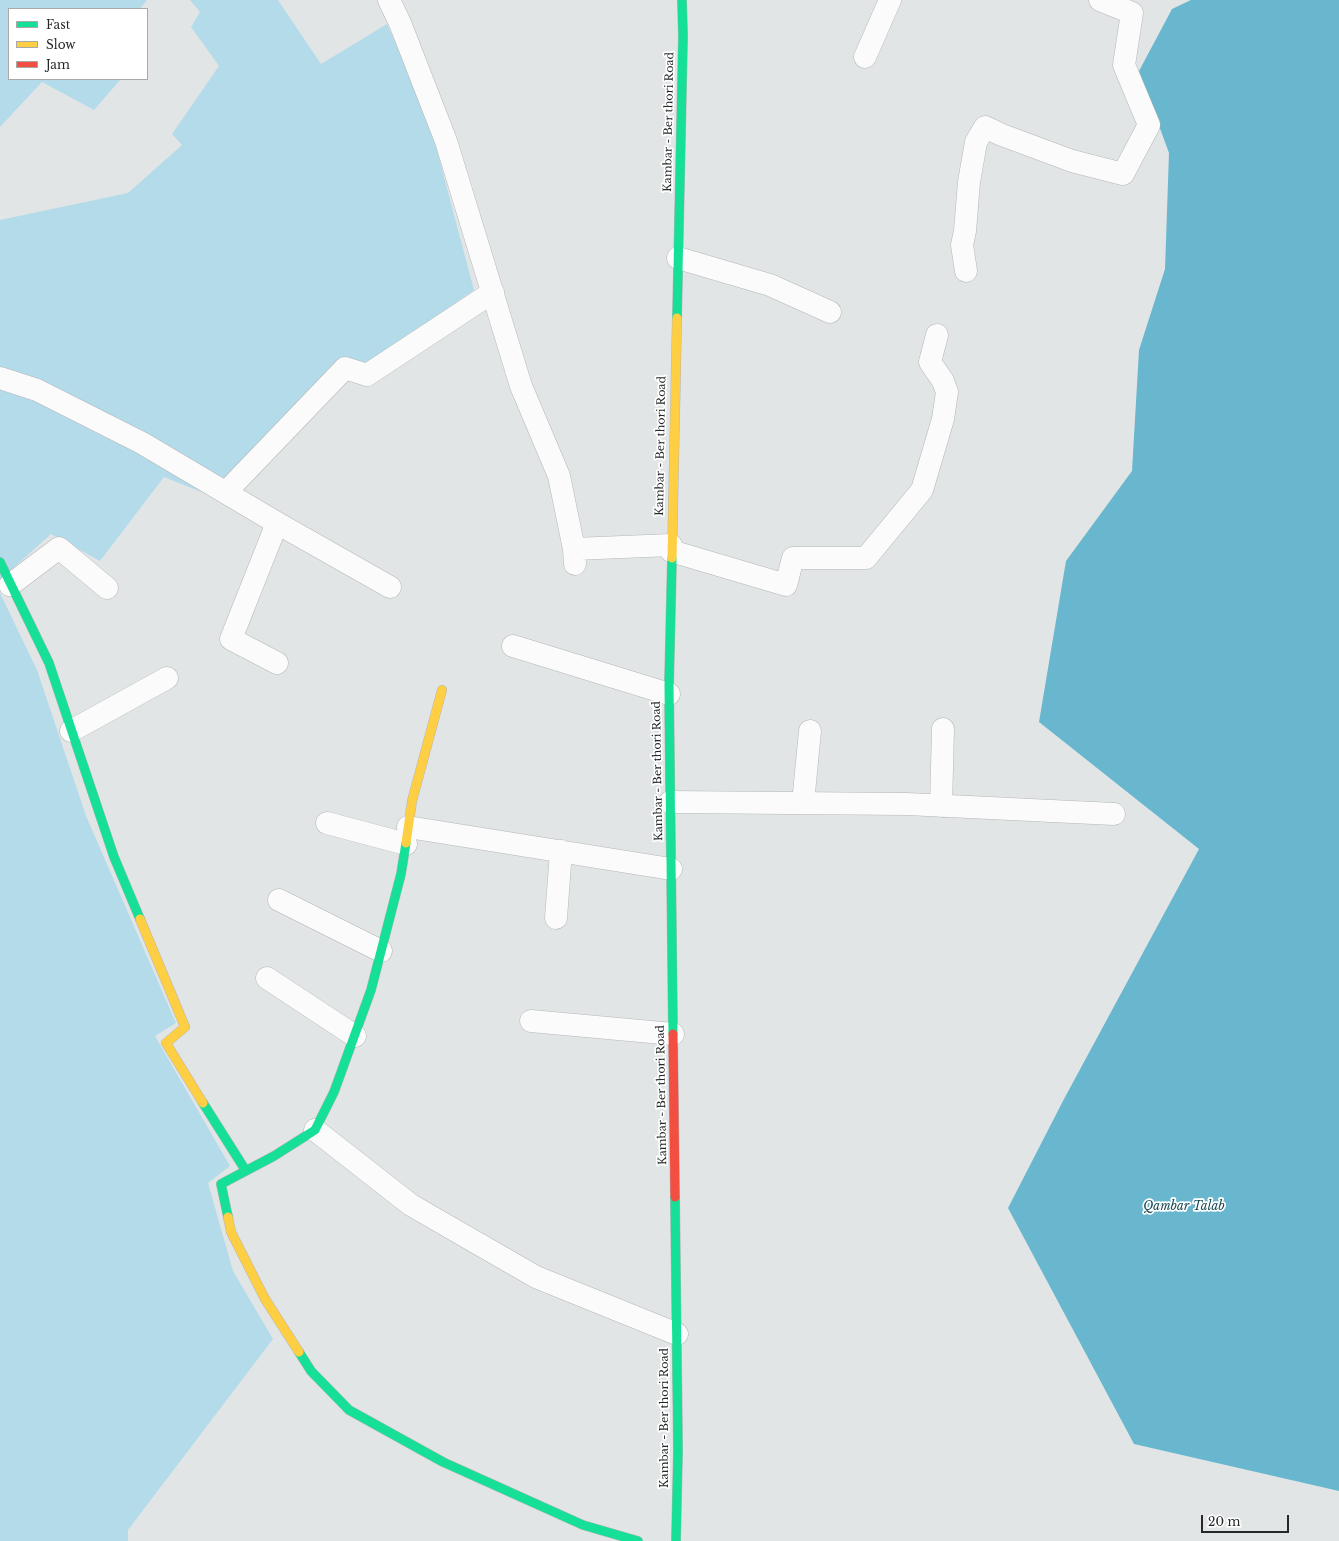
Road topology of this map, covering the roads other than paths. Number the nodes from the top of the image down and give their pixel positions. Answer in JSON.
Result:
{"nodes":[{"id":1,"x":389,"y":0,"type":"edge"},
{"id":2,"x":682,"y":0,"type":"edge"},
{"id":3,"x":890,"y":0,"type":"edge"},
{"id":4,"x":1100,"y":0,"type":"edge"},
{"id":5,"x":865,"y":57,"type":"dead end"},
{"id":6,"x":678,"y":258,"type":"junction"},
{"id":7,"x":966,"y":271,"type":"dead end"},
{"id":8,"x":493,"y":292,"type":"junction"},
{"id":9,"x":830,"y":312,"type":"dead end"},
{"id":10,"x":937,"y":335,"type":"dead end"},
{"id":11,"x":0,"y":378,"type":"edge"},
{"id":12,"x":226,"y":492,"type":"junction"},
{"id":13,"x":277,"y":523,"type":"junction"},
{"id":14,"x":671,"y":548,"type":"junction"},
{"id":15,"x":0,"y":562,"type":"edge"},
{"id":16,"x":10,"y":585,"type":"junction"},
{"id":17,"x":390,"y":587,"type":"dead end"},
{"id":18,"x":107,"y":588,"type":"dead end"},
{"id":19,"x":513,"y":646,"type":"dead end"},
{"id":20,"x":277,"y":663,"type":"dead end"},
{"id":21,"x":167,"y":678,"type":"dead end"},
{"id":22,"x":442,"y":690,"type":"dead end"},
{"id":23,"x":669,"y":694,"type":"junction"},
{"id":24,"x":943,"y":729,"type":"dead end"},
{"id":25,"x":72,"y":731,"type":"junction"},
{"id":26,"x":810,"y":731,"type":"dead end"},
{"id":27,"x":670,"y":802,"type":"junction"},
{"id":28,"x":803,"y":803,"type":"junction"},
{"id":29,"x":941,"y":806,"type":"junction"},
{"id":30,"x":1114,"y":814,"type":"dead end"},
{"id":31,"x":327,"y":823,"type":"dead end"},
{"id":32,"x":407,"y":836,"type":"junction"},
{"id":33,"x":561,"y":852,"type":"junction"},
{"id":34,"x":671,"y":869,"type":"junction"},
{"id":35,"x":279,"y":900,"type":"dead end"},
{"id":36,"x":556,"y":918,"type":"dead end"},
{"id":37,"x":381,"y":951,"type":"junction"},
{"id":38,"x":266,"y":978,"type":"dead end"},
{"id":39,"x":531,"y":1021,"type":"dead end"},
{"id":40,"x":673,"y":1034,"type":"junction"},
{"id":41,"x":354,"y":1036,"type":"junction"},
{"id":42,"x":315,"y":1130,"type":"junction"},
{"id":43,"x":246,"y":1171,"type":"junction"},
{"id":44,"x":677,"y":1334,"type":"junction"},
{"id":45,"x":638,"y":1541,"type":"edge"},
{"id":46,"x":676,"y":1541,"type":"edge"}],
"edges":[{"from":1,"to":8,"type":"street"},
{"from":2,"to":6,"type":"street","name":"Kambar - Ber thori Road"},
{"from":3,"to":5,"type":"street"},
{"from":4,"to":7,"type":"street"},
{"from":6,"to":9,"type":"street"},
{"from":6,"to":14,"type":"street","name":"Kambar - Ber thori Road"},
{"from":8,"to":12,"type":"street"},
{"from":8,"to":14,"type":"street"},
{"from":10,"to":14,"type":"street"},
{"from":11,"to":12,"type":"street"},
{"from":12,"to":13,"type":"street"},
{"from":13,"to":17,"type":"street"},
{"from":13,"to":20,"type":"street"},
{"from":14,"to":23,"type":"street","name":"Kambar - Ber thori Road"},
{"from":15,"to":16,"type":"street"},
{"from":16,"to":18,"type":"street"},
{"from":16,"to":25,"type":"street"},
{"from":19,"to":23,"type":"street"},
{"from":21,"to":25,"type":"street"},
{"from":22,"to":32,"type":"street"},
{"from":23,"to":27,"type":"street","name":"Kambar - Ber thori Road"},
{"from":24,"to":29,"type":"street"},
{"from":25,"to":43,"type":"street"},
{"from":26,"to":28,"type":"street"},
{"from":27,"to":28,"type":"street"},
{"from":27,"to":34,"type":"street","name":"Kambar - Ber thori Road"},
{"from":28,"to":29,"type":"street"},
{"from":29,"to":30,"type":"street"},
{"from":31,"to":32,"type":"street"},
{"from":32,"to":33,"type":"street"},
{"from":32,"to":37,"type":"street"},
{"from":33,"to":34,"type":"street"},
{"from":33,"to":36,"type":"street"},
{"from":34,"to":40,"type":"street","name":"Kambar - Ber thori Road"},
{"from":35,"to":37,"type":"street"},
{"from":37,"to":41,"type":"street"},
{"from":38,"to":41,"type":"street"},
{"from":39,"to":40,"type":"street"},
{"from":40,"to":44,"type":"street","name":"Kambar - Ber thori Road"},
{"from":41,"to":42,"type":"street"},
{"from":42,"to":43,"type":"street"},
{"from":42,"to":44,"type":"street"},
{"from":43,"to":45,"type":"street"},
{"from":44,"to":46,"type":"street","name":"Kambar - Ber thori Road"}]}
